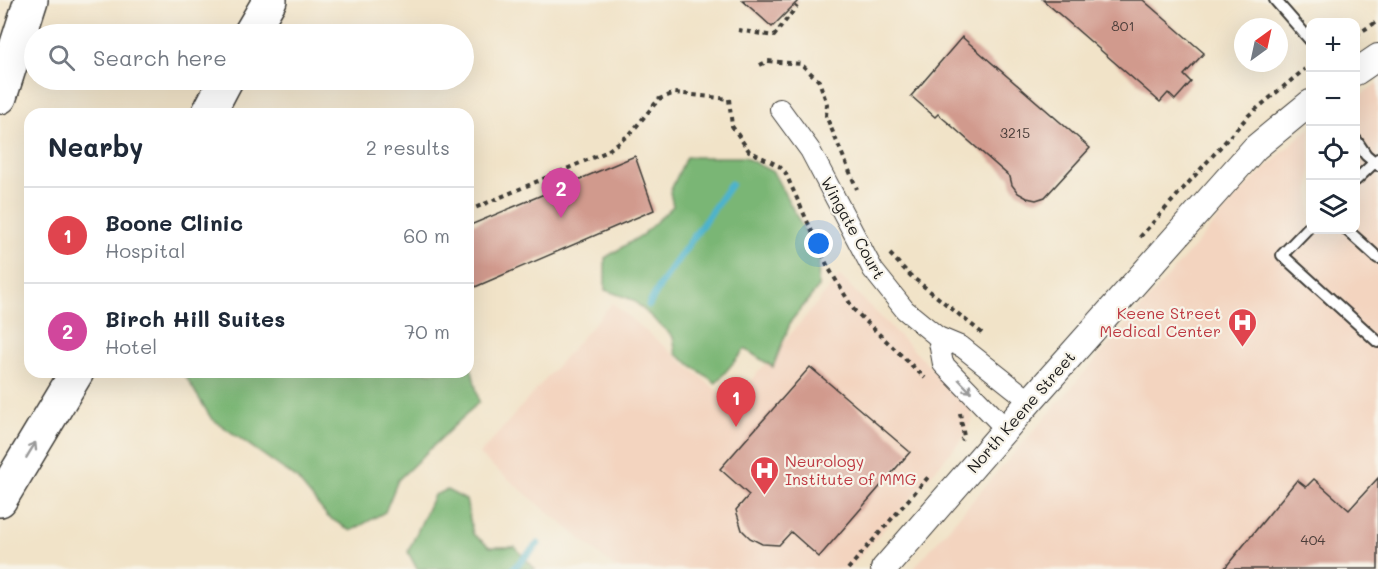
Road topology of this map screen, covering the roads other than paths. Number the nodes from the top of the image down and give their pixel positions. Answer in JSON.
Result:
{"nodes":[{"id":1,"x":31,"y":0,"type":"edge"},
{"id":2,"x":270,"y":0,"type":"edge"},
{"id":3,"x":1275,"y":0,"type":"edge"},
{"id":4,"x":256,"y":24,"type":"edge"},
{"id":5,"x":1306,"y":34,"type":"edge"},
{"id":6,"x":1378,"y":57,"type":"edge"},
{"id":7,"x":1360,"y":69,"type":"edge"},
{"id":8,"x":221,"y":90,"type":"edge"},
{"id":9,"x":0,"y":97,"type":"edge"},
{"id":10,"x":1306,"y":107,"type":"edge"},
{"id":11,"x":211,"y":108,"type":"edge"},
{"id":12,"x":780,"y":109,"type":"dead end"},
{"id":13,"x":1360,"y":144,"type":"edge"},
{"id":14,"x":1377,"y":162,"type":"edge"},
{"id":15,"x":1360,"y":177,"type":"edge"},
{"id":16,"x":1306,"y":231,"type":"edge"},
{"id":17,"x":1351,"y":234,"type":"edge"},
{"id":18,"x":1378,"y":258,"type":"edge"},
{"id":19,"x":938,"y":337,"type":"junction"},
{"id":20,"x":1378,"y":342,"type":"edge"},
{"id":21,"x":73,"y":378,"type":"edge"},
{"id":22,"x":1030,"y":401,"type":"junction"},
{"id":23,"x":1006,"y":429,"type":"junction"},
{"id":24,"x":0,"y":500,"type":"edge"},
{"id":25,"x":886,"y":568,"type":"edge"}],
"edges":[{"from":1,"to":9,"type":"highway"},
{"from":2,"to":4,"type":"highway"},
{"from":3,"to":5,"type":"lane"},
{"from":6,"to":7,"type":"street"},
{"from":8,"to":11,"type":"highway"},
{"from":10,"to":22,"type":"street","name":"North Keene Street"},
{"from":12,"to":19,"type":"street","name":"Wingate Court"},
{"from":13,"to":14,"type":"lane"},
{"from":14,"to":15,"type":"lane"},
{"from":16,"to":20,"type":"lane"},
{"from":17,"to":18,"type":"lane"},
{"from":19,"to":22,"type":"street","name":"Wingate Court"},
{"from":19,"to":23,"type":"street","one_way":true},
{"from":24,"to":21,"type":"highway","one_way":true},
{"from":22,"to":23,"type":"street","name":"North Keene Street"},
{"from":23,"to":25,"type":"street","name":"North Keene Street"}]}
